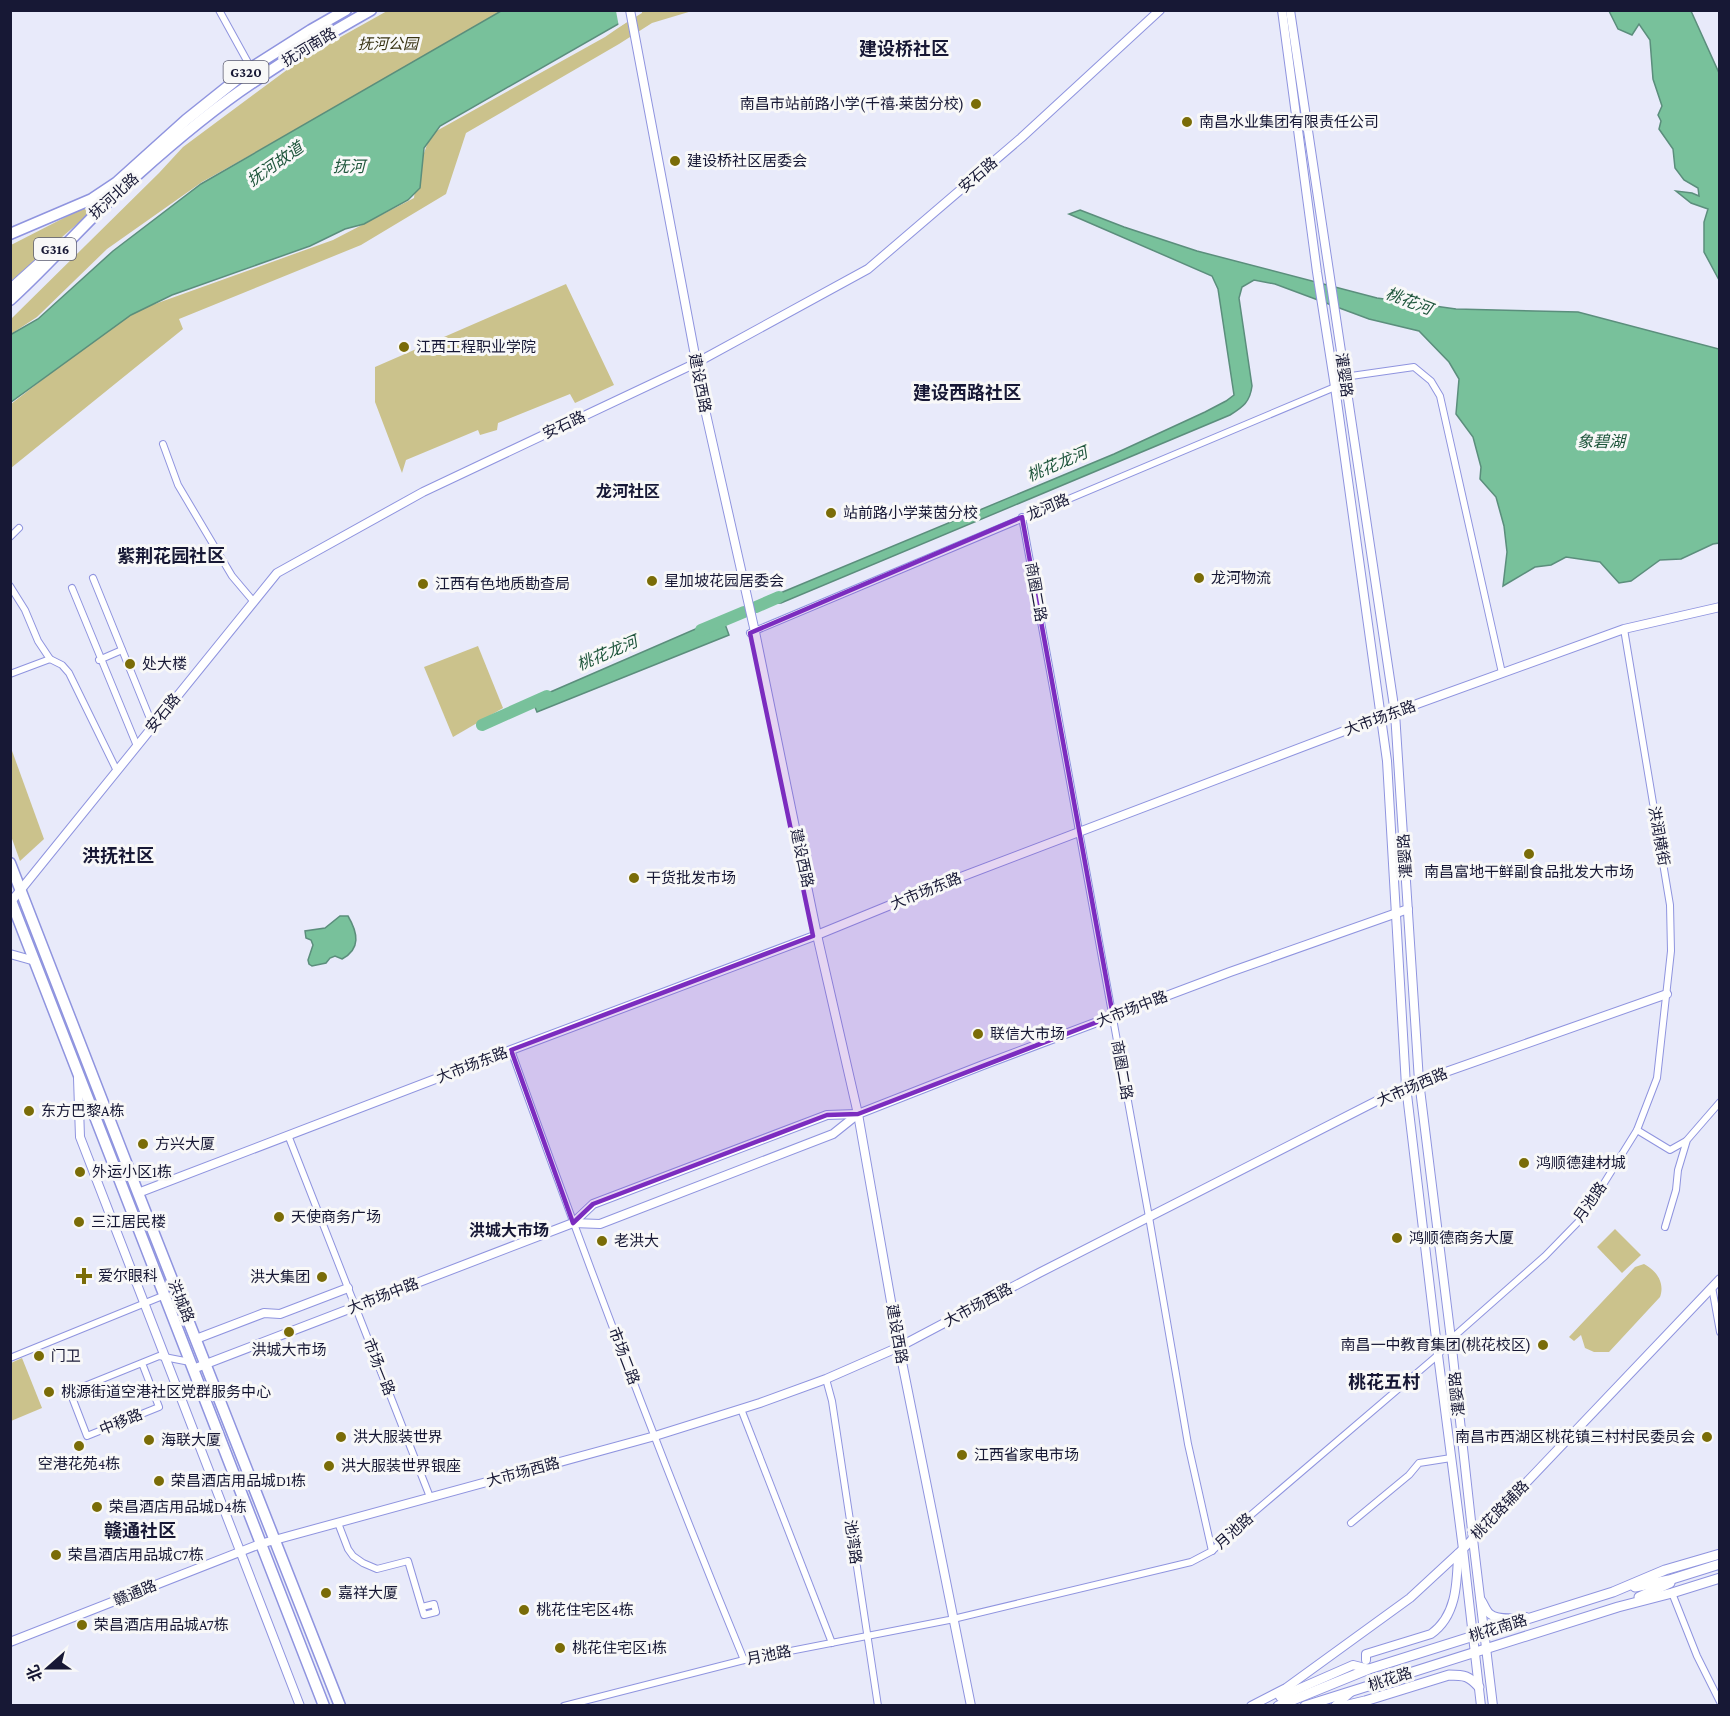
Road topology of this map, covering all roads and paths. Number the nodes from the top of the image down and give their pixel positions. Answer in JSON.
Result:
{"nodes":[{"id":1,"x":219,"y":10,"type":"edge"},
{"id":2,"x":346,"y":10,"type":"edge"},
{"id":3,"x":370,"y":10,"type":"edge"},
{"id":4,"x":625,"y":10,"type":"edge"},
{"id":5,"x":630,"y":10,"type":"edge"},
{"id":6,"x":1160,"y":10,"type":"edge"},
{"id":7,"x":1281,"y":10,"type":"edge"},
{"id":8,"x":1290,"y":10,"type":"edge"},
{"id":9,"x":635,"y":53,"type":"junction"},
{"id":10,"x":251,"y":68,"type":"junction"},
{"id":11,"x":189,"y":124,"type":"junction"},
{"id":12,"x":100,"y":209,"type":"junction"},
{"id":13,"x":10,"y":236,"type":"edge"},
{"id":14,"x":10,"y":289,"type":"edge"},
{"id":15,"x":10,"y":300,"type":"edge"},
{"id":16,"x":694,"y":364,"type":"junction"},
{"id":17,"x":1345,"y":381,"type":"junction"},
{"id":18,"x":1335,"y":387,"type":"junction"},
{"id":19,"x":163,"y":444,"type":"dead end"},
{"id":20,"x":1022,"y":517,"type":"junction"},
{"id":21,"x":19,"y":528,"type":"dead end"},
{"id":22,"x":10,"y":537,"type":"edge"},
{"id":23,"x":93,"y":578,"type":"dead end"},
{"id":24,"x":10,"y":586,"type":"edge"},
{"id":25,"x":72,"y":588,"type":"dead end"},
{"id":26,"x":254,"y":602,"type":"junction"},
{"id":27,"x":1719,"y":607,"type":"edge"},
{"id":28,"x":1624,"y":628,"type":"junction"},
{"id":29,"x":753,"y":632,"type":"junction"},
{"id":30,"x":122,"y":650,"type":"junction"},
{"id":31,"x":50,"y":660,"type":"junction"},
{"id":32,"x":100,"y":660,"type":"junction"},
{"id":33,"x":1502,"y":673,"type":"junction"},
{"id":34,"x":10,"y":674,"type":"edge"},
{"id":35,"x":1395,"y":713,"type":"junction"},
{"id":36,"x":1382,"y":717,"type":"junction"},
{"id":37,"x":153,"y":726,"type":"junction"},
{"id":38,"x":137,"y":746,"type":"junction"},
{"id":39,"x":117,"y":771,"type":"junction"},
{"id":40,"x":1079,"y":832,"type":"junction"},
{"id":41,"x":10,"y":863,"type":"edge"},
{"id":42,"x":21,"y":891,"type":"junction"},
{"id":43,"x":11,"y":901,"type":"edge"},
{"id":44,"x":1408,"y":909,"type":"junction"},
{"id":45,"x":1396,"y":914,"type":"junction"},
{"id":46,"x":815,"y":936,"type":"junction"},
{"id":47,"x":10,"y":954,"type":"edge"},
{"id":48,"x":35,"y":962,"type":"junction"},
{"id":49,"x":1667,"y":994,"type":"junction"},
{"id":50,"x":1113,"y":1016,"type":"junction"},
{"id":51,"x":1661,"y":1046,"type":"joint"},
{"id":52,"x":511,"y":1050,"type":"junction"},
{"id":53,"x":78,"y":1072,"type":"junction"},
{"id":54,"x":1419,"y":1081,"type":"junction"},
{"id":55,"x":1406,"y":1086,"type":"junction"},
{"id":56,"x":1719,"y":1102,"type":"edge"},
{"id":57,"x":855,"y":1115,"type":"junction"},
{"id":58,"x":1637,"y":1130,"type":"junction"},
{"id":59,"x":288,"y":1135,"type":"junction"},
{"id":60,"x":1687,"y":1140,"type":"junction"},
{"id":61,"x":138,"y":1193,"type":"junction"},
{"id":62,"x":1149,"y":1217,"type":"junction"},
{"id":63,"x":573,"y":1223,"type":"junction"},
{"id":64,"x":1665,"y":1227,"type":"dead end"},
{"id":65,"x":1719,"y":1279,"type":"edge"},
{"id":66,"x":1712,"y":1287,"type":"junction"},
{"id":67,"x":348,"y":1288,"type":"junction"},
{"id":68,"x":165,"y":1296,"type":"junction"},
{"id":69,"x":144,"y":1304,"type":"junction"},
{"id":70,"x":356,"y":1307,"type":"junction"},
{"id":71,"x":1719,"y":1332,"type":"edge"},
{"id":72,"x":196,"y":1339,"type":"junction"},
{"id":73,"x":1451,"y":1339,"type":"junction"},
{"id":74,"x":896,"y":1348,"type":"junction"},
{"id":75,"x":1438,"y":1355,"type":"junction"},
{"id":76,"x":165,"y":1357,"type":"junction"},
{"id":77,"x":10,"y":1358,"type":"edge"},
{"id":78,"x":142,"y":1363,"type":"junction"},
{"id":79,"x":206,"y":1365,"type":"junction"},
{"id":80,"x":192,"y":1366,"type":"junction"},
{"id":81,"x":826,"y":1379,"type":"junction"},
{"id":82,"x":741,"y":1409,"type":"junction"},
{"id":83,"x":655,"y":1436,"type":"junction"},
{"id":84,"x":1451,"y":1458,"type":"junction"},
{"id":85,"x":430,"y":1497,"type":"junction"},
{"id":86,"x":338,"y":1523,"type":"junction"},
{"id":87,"x":1351,"y":1523,"type":"dead end"},
{"id":88,"x":1473,"y":1539,"type":"junction"},
{"id":89,"x":275,"y":1540,"type":"junction"},
{"id":90,"x":260,"y":1544,"type":"junction"},
{"id":91,"x":239,"y":1551,"type":"junction"},
{"id":92,"x":1212,"y":1551,"type":"junction"},
{"id":93,"x":1461,"y":1551,"type":"junction"},
{"id":94,"x":1719,"y":1554,"type":"edge"},
{"id":95,"x":1719,"y":1566,"type":"edge"},
{"id":96,"x":1719,"y":1578,"type":"edge"},
{"id":97,"x":1671,"y":1585,"type":"junction"},
{"id":98,"x":1613,"y":1592,"type":"junction"},
{"id":99,"x":1480,"y":1598,"type":"junction"},
{"id":100,"x":422,"y":1607,"type":"dead end"},
{"id":101,"x":1536,"y":1617,"type":"junction"},
{"id":102,"x":951,"y":1619,"type":"junction"},
{"id":103,"x":1484,"y":1632,"type":"junction"},
{"id":104,"x":867,"y":1636,"type":"junction"},
{"id":105,"x":1473,"y":1636,"type":"junction"},
{"id":106,"x":10,"y":1642,"type":"edge"},
{"id":107,"x":832,"y":1643,"type":"junction"},
{"id":108,"x":1486,"y":1648,"type":"junction"},
{"id":109,"x":1475,"y":1652,"type":"junction"},
{"id":110,"x":744,"y":1660,"type":"junction"},
{"id":111,"x":1319,"y":1664,"type":"junction"},
{"id":112,"x":1367,"y":1665,"type":"junction"},
{"id":113,"x":1324,"y":1678,"type":"junction"},
{"id":114,"x":1479,"y":1688,"type":"junction"},
{"id":115,"x":1352,"y":1691,"type":"junction"},
{"id":116,"x":1719,"y":1702,"type":"edge"},
{"id":117,"x":1251,"y":1705,"type":"edge"},
{"id":118,"x":300,"y":1706,"type":"edge"},
{"id":119,"x":324,"y":1706,"type":"edge"},
{"id":120,"x":340,"y":1706,"type":"edge"},
{"id":121,"x":564,"y":1706,"type":"edge"},
{"id":122,"x":878,"y":1706,"type":"edge"},
{"id":123,"x":966,"y":1706,"type":"edge"},
{"id":124,"x":971,"y":1706,"type":"edge"},
{"id":125,"x":1257,"y":1706,"type":"edge"},
{"id":126,"x":1278,"y":1706,"type":"edge"},
{"id":127,"x":1305,"y":1706,"type":"edge"},
{"id":128,"x":1335,"y":1706,"type":"edge"},
{"id":129,"x":1344,"y":1706,"type":"edge"},
{"id":130,"x":1481,"y":1706,"type":"edge"},
{"id":131,"x":1493,"y":1706,"type":"edge"}],
"edges":[{"from":1,"to":10,"type":"street"},
{"from":2,"to":10,"type":"highway","name":"抚河南路","number":"G320"},
{"from":3,"to":11,"type":"highway","name":"抚河南路"},
{"from":4,"to":9,"type":"street","name":"建设西路"},
{"from":5,"to":9,"type":"street","name":"建设西路"},
{"from":6,"to":16,"type":"street","name":"安石路"},
{"from":7,"to":18,"type":"street","name":"灌婴路"},
{"from":8,"to":17,"type":"street","name":"灌婴路"},
{"from":9,"to":16,"type":"street","name":"建设西路"},
{"from":10,"to":11,"type":"highway","name":"抚河南路","number":"G320"},
{"from":11,"to":12,"type":"highway","name":"抚河北路"},
{"from":11,"to":13,"type":"highway","name":"抚河北路"},
{"from":12,"to":14,"type":"main road","name":"抚河北路","number":"G316"},
{"from":12,"to":15,"type":"highway"},
{"from":16,"to":26,"type":"street","name":"安石路"},
{"from":16,"to":29,"type":"street","name":"建设西路"},
{"from":17,"to":18,"type":"street","name":"龙河路"},
{"from":17,"to":33,"type":"street","name":"龙河路"},
{"from":17,"to":35,"type":"street","name":"灌婴路"},
{"from":18,"to":20,"type":"street","name":"龙河路"},
{"from":18,"to":36,"type":"street","name":"灌婴路"},
{"from":19,"to":26,"type":"street"},
{"from":20,"to":29,"type":"street","name":"龙河路"},
{"from":20,"to":40,"type":"street","name":"商圈二路"},
{"from":21,"to":22,"type":"street"},
{"from":23,"to":30,"type":"street"},
{"from":24,"to":31,"type":"street"},
{"from":25,"to":32,"type":"street"},
{"from":26,"to":37,"type":"street","name":"安石路"},
{"from":27,"to":28,"type":"street","name":"大市场东路"},
{"from":28,"to":33,"type":"street","name":"大市场东路"},
{"from":28,"to":49,"type":"street","name":"洪润横街"},
{"from":29,"to":46,"type":"street","name":"建设西路"},
{"from":30,"to":32,"type":"street"},
{"from":30,"to":37,"type":"street"},
{"from":31,"to":34,"type":"street"},
{"from":31,"to":39,"type":"street"},
{"from":32,"to":38,"type":"street"},
{"from":33,"to":35,"type":"street","name":"大市场东路"},
{"from":35,"to":36,"type":"street","name":"大市场东路"},
{"from":35,"to":44,"type":"street","name":"灌婴路"},
{"from":36,"to":40,"type":"street","name":"大市场东路"},
{"from":36,"to":45,"type":"street","name":"灌婴路"},
{"from":37,"to":38,"type":"street","name":"安石路"},
{"from":38,"to":39,"type":"street","name":"安石路"},
{"from":39,"to":42,"type":"street","name":"安石路"},
{"from":40,"to":46,"type":"street","name":"大市场东路"},
{"from":40,"to":50,"type":"street","name":"商圈二路"},
{"from":41,"to":42,"type":"highway","name":"洪城路"},
{"from":42,"to":43,"type":"street","name":"安石路"},
{"from":42,"to":61,"type":"highway","name":"洪城路"},
{"from":43,"to":48,"type":"highway","name":"洪城路"},
{"from":44,"to":45,"type":"street","name":"大市场中路"},
{"from":44,"to":54,"type":"street","name":"灌婴路"},
{"from":45,"to":50,"type":"street","name":"大市场中路"},
{"from":45,"to":55,"type":"street","name":"灌婴路"},
{"from":46,"to":52,"type":"street","name":"大市场东路"},
{"from":46,"to":57,"type":"street","name":"建设西路"},
{"from":47,"to":48,"type":"street"},
{"from":48,"to":53,"type":"highway","name":"洪城路"},
{"from":49,"to":51,"type":"street","name":"洪润横街"},
{"from":49,"to":54,"type":"street","name":"大市场西路"},
{"from":50,"to":57,"type":"street","name":"大市场中路"},
{"from":50,"to":62,"type":"street","name":"商圈二路"},
{"from":51,"to":58,"type":"street","name":"月池路"},
{"from":52,"to":59,"type":"street","name":"大市场东路"},
{"from":52,"to":63,"type":"street","name":"市场二路"},
{"from":53,"to":68,"type":"highway","name":"洪城路"},
{"from":53,"to":69,"type":"street"},
{"from":54,"to":55,"type":"street","name":"大市场西路"},
{"from":54,"to":73,"type":"street","name":"灌婴路"},
{"from":55,"to":62,"type":"street","name":"大市场西路"},
{"from":55,"to":75,"type":"street","name":"灌婴路"},
{"from":56,"to":60,"type":"street"},
{"from":57,"to":63,"type":"street","name":"大市场中路"},
{"from":57,"to":63,"type":"street","name":"大市场中路"},
{"from":57,"to":74,"type":"street","name":"建设西路"},
{"from":58,"to":60,"type":"street"},
{"from":58,"to":73,"type":"street","name":"月池路"},
{"from":59,"to":61,"type":"street","name":"大市场东路"},
{"from":59,"to":67,"type":"street","name":"市场一路"},
{"from":60,"to":64,"type":"street"},
{"from":61,"to":72,"type":"highway","name":"洪城路"},
{"from":62,"to":74,"type":"street","name":"大市场西路"},
{"from":62,"to":92,"type":"street","name":"商圈二路"},
{"from":63,"to":70,"type":"street","name":"大市场中路"},
{"from":63,"to":83,"type":"street","name":"市场二路"},
{"from":65,"to":66,"type":"street","name":"桃花路辅路"},
{"from":66,"to":71,"type":"street"},
{"from":66,"to":88,"type":"street","name":"桃花路辅路"},
{"from":67,"to":70,"type":"street","name":"市场一路"},
{"from":67,"to":72,"type":"street"},
{"from":68,"to":69,"type":"street"},
{"from":68,"to":80,"type":"highway","name":"洪城路"},
{"from":69,"to":76,"type":"street"},
{"from":69,"to":77,"type":"street"},
{"from":70,"to":79,"type":"street","name":"大市场中路"},
{"from":70,"to":85,"type":"street","name":"市场一路"},
{"from":72,"to":79,"type":"highway","name":"洪城路"},
{"from":73,"to":75,"type":"street","name":"月池路"},
{"from":73,"to":88,"type":"street","name":"灌婴路"},
{"from":74,"to":81,"type":"street","name":"大市场西路"},
{"from":74,"to":102,"type":"street","name":"建设西路"},
{"from":75,"to":84,"type":"street","name":"灌婴路"},
{"from":75,"to":92,"type":"street","name":"月池路"},
{"from":76,"to":78,"type":"street","name":"中移路"},
{"from":76,"to":80,"type":"street","name":"中移路"},
{"from":76,"to":91,"type":"street"},
{"from":78,"to":78,"type":"street","name":"中移路"},
{"from":79,"to":80,"type":"street","name":"大市场中路"},
{"from":79,"to":89,"type":"highway","name":"洪城路"},
{"from":80,"to":90,"type":"highway","name":"洪城路"},
{"from":81,"to":82,"type":"street","name":"大市场西路"},
{"from":81,"to":104,"type":"street","name":"池湾路"},
{"from":82,"to":83,"type":"street","name":"大市场西路"},
{"from":82,"to":107,"type":"street"},
{"from":83,"to":85,"type":"street","name":"大市场西路"},
{"from":83,"to":110,"type":"street","name":"市场二路"},
{"from":84,"to":87,"type":"street"},
{"from":84,"to":93,"type":"street","name":"灌婴路"},
{"from":85,"to":86,"type":"street","name":"大市场西路"},
{"from":86,"to":89,"type":"street","name":"大市场西路"},
{"from":86,"to":100,"type":"street"},
{"from":88,"to":93,"type":"street","name":"桃花路辅路"},
{"from":88,"to":99,"type":"street","name":"灌婴路"},
{"from":89,"to":90,"type":"street","name":"大市场西路"},
{"from":89,"to":120,"type":"highway","name":"洪城路"},
{"from":90,"to":91,"type":"street","name":"赣通路"},
{"from":90,"to":119,"type":"highway","name":"洪城路"},
{"from":91,"to":106,"type":"street","name":"赣通路"},
{"from":91,"to":118,"type":"street"},
{"from":92,"to":102,"type":"street","name":"月池路"},
{"from":93,"to":105,"type":"street","name":"灌婴路"},
{"from":93,"to":111,"type":"street","name":"桃花路辅路"},
{"from":93,"to":112,"type":"street"},
{"from":94,"to":98,"type":"main road","name":"桃花南路"},
{"from":95,"to":97,"type":"main road"},
{"from":96,"to":97,"type":"main road"},
{"from":97,"to":98,"type":"main road"},
{"from":97,"to":108,"type":"main road","name":"桃花南路"},
{"from":97,"to":116,"type":"street"},
{"from":98,"to":101,"type":"main road","name":"桃花南路"},
{"from":99,"to":101,"type":"street"},
{"from":99,"to":103,"type":"street","name":"灌婴路"},
{"from":101,"to":103,"type":"main road","name":"桃花南路"},
{"from":102,"to":104,"type":"street","name":"月池路"},
{"from":102,"to":123,"type":"street","name":"建设西路"},
{"from":102,"to":124,"type":"street","name":"建设西路"},
{"from":103,"to":105,"type":"main road","name":"桃花南路"},
{"from":103,"to":108,"type":"street","name":"灌婴路"},
{"from":104,"to":107,"type":"street","name":"月池路"},
{"from":104,"to":122,"type":"street","name":"池湾路"},
{"from":105,"to":109,"type":"street","name":"灌婴路"},
{"from":105,"to":112,"type":"main road","name":"桃花南路"},
{"from":107,"to":110,"type":"street","name":"月池路"},
{"from":108,"to":109,"type":"main road","name":"桃花南路"},
{"from":108,"to":131,"type":"street","name":"灌婴路"},
{"from":109,"to":114,"type":"street","name":"灌婴路"},
{"from":109,"to":115,"type":"main road","name":"桃花路"},
{"from":110,"to":121,"type":"street","name":"月池路"},
{"from":111,"to":113,"type":"street"},
{"from":111,"to":117,"type":"street","name":"桃花路辅路"},
{"from":112,"to":113,"type":"street"},
{"from":112,"to":126,"type":"main road","name":"桃花南路"},
{"from":113,"to":125,"type":"street"},
{"from":114,"to":129,"type":"main road"},
{"from":114,"to":130,"type":"street","name":"灌婴路"},
{"from":115,"to":127,"type":"main road","name":"桃花路"},
{"from":115,"to":128,"type":"street"}]}
